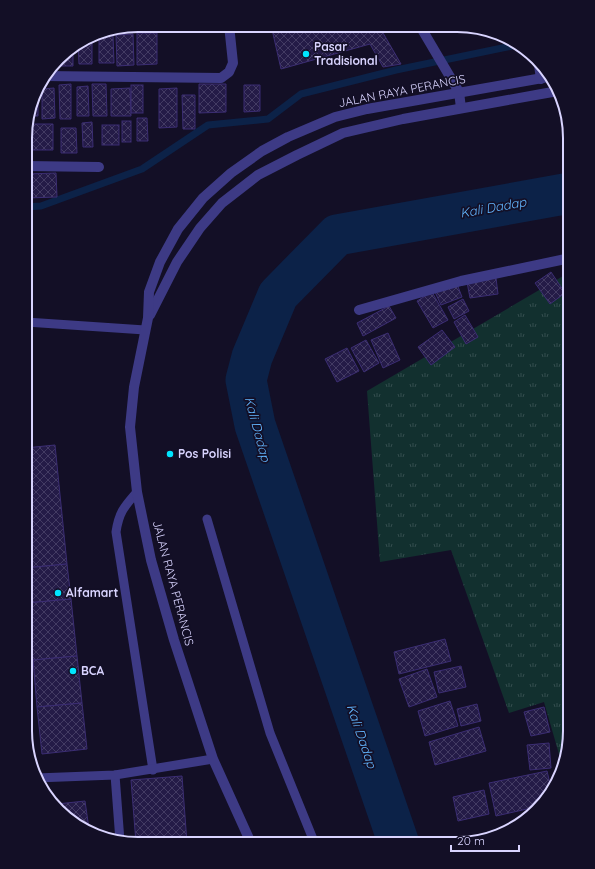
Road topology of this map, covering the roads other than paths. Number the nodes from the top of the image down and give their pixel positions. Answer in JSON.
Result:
{"nodes":[{"id":1,"x":229,"y":32,"type":"edge"},
{"id":2,"x":424,"y":32,"type":"edge"},
{"id":3,"x":52,"y":76,"type":"edge"},
{"id":4,"x":544,"y":78,"type":"edge"},
{"id":5,"x":459,"y":92,"type":"junction"},
{"id":6,"x":552,"y":92,"type":"edge"},
{"id":7,"x":461,"y":108,"type":"junction"},
{"id":8,"x":32,"y":166,"type":"edge"},
{"id":9,"x":99,"y":167,"type":"dead end"},
{"id":10,"x":563,"y":259,"type":"edge"},
{"id":11,"x":359,"y":310,"type":"dead end"},
{"id":12,"x":148,"y":318,"type":"junction"},
{"id":13,"x":32,"y":322,"type":"edge"},
{"id":14,"x":145,"y":330,"type":"junction"},
{"id":15,"x":137,"y":492,"type":"junction"},
{"id":16,"x":207,"y":519,"type":"dead end"},
{"id":17,"x":213,"y":759,"type":"junction"},
{"id":18,"x":153,"y":770,"type":"junction"},
{"id":19,"x":115,"y":775,"type":"junction"},
{"id":20,"x":43,"y":778,"type":"edge"},
{"id":21,"x":119,"y":835,"type":"edge"},
{"id":22,"x":248,"y":837,"type":"edge"},
{"id":23,"x":312,"y":837,"type":"edge"}],
"edges":[{"from":1,"to":3,"type":"street"},
{"from":2,"to":5,"type":"street"},
{"from":4,"to":5,"type":"street","name":"JALAN RAYA PERANCIS"},
{"from":5,"to":7,"type":"street"},
{"from":5,"to":12,"type":"street","name":"JALAN RAYA PERANCIS"},
{"from":6,"to":7,"type":"street","name":"JALAN RAYA PERANCIS"},
{"from":7,"to":12,"type":"street","name":"JALAN RAYA PERANCIS"},
{"from":8,"to":9,"type":"street"},
{"from":10,"to":11,"type":"street"},
{"from":12,"to":14,"type":"street","name":"JALAN RAYA PERANCIS"},
{"from":13,"to":14,"type":"lane"},
{"from":14,"to":15,"type":"street","name":"JALAN RAYA PERANCIS"},
{"from":15,"to":17,"type":"street","name":"JALAN RAYA PERANCIS"},
{"from":15,"to":18,"type":"lane"},
{"from":16,"to":23,"type":"lane"},
{"from":17,"to":18,"type":"lane"},
{"from":17,"to":22,"type":"street","name":"JALAN RAYA PERANCIS"},
{"from":18,"to":19,"type":"lane"},
{"from":19,"to":20,"type":"lane"},
{"from":19,"to":21,"type":"lane"}]}
